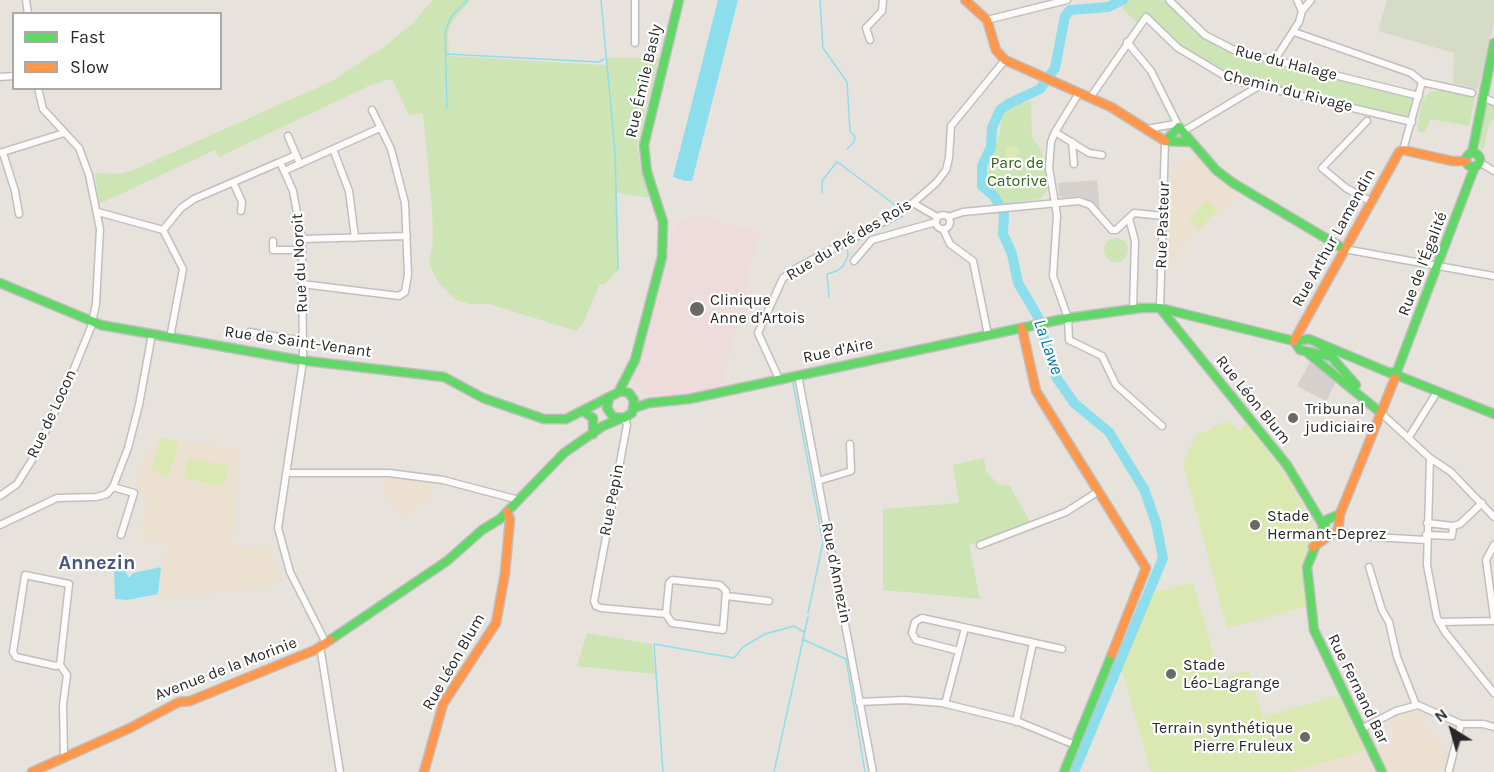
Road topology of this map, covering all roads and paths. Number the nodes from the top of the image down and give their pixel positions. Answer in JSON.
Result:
{"nodes":[{"id":1,"x":635,"y":0,"type":"edge"},
{"id":2,"x":679,"y":0,"type":"edge"},
{"id":3,"x":882,"y":0,"type":"edge"},
{"id":4,"x":965,"y":0,"type":"edge"},
{"id":5,"x":1067,"y":0,"type":"edge"},
{"id":6,"x":1169,"y":0,"type":"edge"},
{"id":7,"x":1297,"y":0,"type":"edge"},
{"id":8,"x":1311,"y":0,"type":"edge"},
{"id":9,"x":1046,"y":3,"type":"edge"},
{"id":10,"x":1302,"y":11,"type":"junction"},
{"id":11,"x":987,"y":20,"type":"junction"},
{"id":12,"x":1294,"y":32,"type":"junction"},
{"id":13,"x":870,"y":40,"type":"dead end"},
{"id":14,"x":1127,"y":42,"type":"junction"},
{"id":15,"x":635,"y":43,"type":"dead end"},
{"id":16,"x":1494,"y":43,"type":"edge"},
{"id":17,"x":1005,"y":60,"type":"junction"},
{"id":18,"x":1274,"y":61,"type":"junction"},
{"id":19,"x":1422,"y":82,"type":"junction"},
{"id":20,"x":1259,"y":86,"type":"junction"},
{"id":21,"x":39,"y":90,"type":"edge"},
{"id":22,"x":1079,"y":93,"type":"junction"},
{"id":23,"x":1477,"y":95,"type":"junction"},
{"id":24,"x":1090,"y":98,"type":"junction"},
{"id":25,"x":1419,"y":98,"type":"junction"},
{"id":26,"x":1494,"y":102,"type":"edge"},
{"id":27,"x":372,"y":110,"type":"dead end"},
{"id":28,"x":1413,"y":120,"type":"junction"},
{"id":29,"x":1367,"y":121,"type":"dead end"},
{"id":30,"x":380,"y":128,"type":"junction"},
{"id":31,"x":1179,"y":128,"type":"junction"},
{"id":32,"x":1147,"y":129,"type":"junction"},
{"id":33,"x":1054,"y":132,"type":"junction"},
{"id":34,"x":64,"y":133,"type":"junction"},
{"id":35,"x":288,"y":135,"type":"dead end"},
{"id":36,"x":1165,"y":141,"type":"junction"},
{"id":37,"x":1072,"y":142,"type":"junction"},
{"id":38,"x":1191,"y":142,"type":"junction"},
{"id":39,"x":333,"y":149,"type":"junction"},
{"id":40,"x":1403,"y":150,"type":"junction"},
{"id":41,"x":1,"y":153,"type":"edge"},
{"id":42,"x":1472,"y":153,"type":"junction"},
{"id":43,"x":296,"y":154,"type":"junction"},
{"id":44,"x":1102,"y":155,"type":"dead end"},
{"id":45,"x":1466,"y":161,"type":"junction"},
{"id":46,"x":280,"y":162,"type":"junction"},
{"id":47,"x":300,"y":164,"type":"junction"},
{"id":48,"x":1074,"y":164,"type":"dead end"},
{"id":49,"x":1477,"y":164,"type":"junction"},
{"id":50,"x":284,"y":171,"type":"junction"},
{"id":51,"x":1494,"y":171,"type":"edge"},
{"id":52,"x":233,"y":182,"type":"junction"},
{"id":53,"x":1372,"y":202,"type":"junction"},
{"id":54,"x":913,"y":203,"type":"junction"},
{"id":55,"x":1056,"y":203,"type":"junction"},
{"id":56,"x":98,"y":209,"type":"junction"},
{"id":57,"x":241,"y":211,"type":"dead end"},
{"id":58,"x":19,"y":214,"type":"dead end"},
{"id":59,"x":1163,"y":216,"type":"junction"},
{"id":60,"x":948,"y":217,"type":"junction"},
{"id":61,"x":1129,"y":218,"type":"junction"},
{"id":62,"x":937,"y":220,"type":"junction"},
{"id":63,"x":943,"y":229,"type":"junction"},
{"id":64,"x":163,"y":230,"type":"junction"},
{"id":65,"x":407,"y":237,"type":"junction"},
{"id":66,"x":302,"y":238,"type":"junction"},
{"id":67,"x":355,"y":238,"type":"junction"},
{"id":68,"x":273,"y":241,"type":"dead end"},
{"id":69,"x":1344,"y":249,"type":"junction"},
{"id":70,"x":301,"y":250,"type":"junction"},
{"id":71,"x":854,"y":261,"type":"dead end"},
{"id":72,"x":1438,"y":267,"type":"junction"},
{"id":73,"x":1494,"y":276,"type":"edge"},
{"id":74,"x":0,"y":283,"type":"edge"},
{"id":75,"x":302,"y":284,"type":"junction"},
{"id":76,"x":1160,"y":308,"type":"junction"},
{"id":77,"x":1133,"y":309,"type":"junction"},
{"id":78,"x":1068,"y":318,"type":"junction"},
{"id":79,"x":92,"y":323,"type":"junction"},
{"id":80,"x":1022,"y":328,"type":"junction"},
{"id":81,"x":250,"y":332,"type":"dead end"},
{"id":82,"x":152,"y":334,"type":"junction"},
{"id":83,"x":988,"y":335,"type":"junction"},
{"id":84,"x":170,"y":338,"type":"junction"},
{"id":85,"x":303,"y":341,"type":"junction"},
{"id":86,"x":1294,"y":341,"type":"junction"},
{"id":87,"x":1319,"y":343,"type":"junction"},
{"id":88,"x":1309,"y":354,"type":"junction"},
{"id":89,"x":1330,"y":356,"type":"junction"},
{"id":90,"x":1354,"y":358,"type":"junction"},
{"id":91,"x":303,"y":361,"type":"junction"},
{"id":92,"x":1396,"y":374,"type":"junction"},
{"id":93,"x":778,"y":375,"type":"junction"},
{"id":94,"x":798,"y":375,"type":"junction"},
{"id":95,"x":628,"y":378,"type":"junction"},
{"id":96,"x":619,"y":391,"type":"junction"},
{"id":97,"x":1437,"y":392,"type":"junction"},
{"id":98,"x":631,"y":396,"type":"junction"},
{"id":99,"x":609,"y":398,"type":"junction"},
{"id":100,"x":649,"y":403,"type":"junction"},
{"id":101,"x":1372,"y":404,"type":"junction"},
{"id":102,"x":634,"y":408,"type":"junction"},
{"id":103,"x":586,"y":409,"type":"junction"},
{"id":104,"x":609,"y":411,"type":"junction"},
{"id":105,"x":1381,"y":413,"type":"junction"},
{"id":106,"x":1494,"y":414,"type":"edge"},
{"id":107,"x":622,"y":418,"type":"junction"},
{"id":108,"x":603,"y":426,"type":"junction"},
{"id":109,"x":1162,"y":426,"type":"dead end"},
{"id":110,"x":592,"y":434,"type":"junction"},
{"id":111,"x":1409,"y":437,"type":"junction"},
{"id":112,"x":850,"y":444,"type":"dead end"},
{"id":113,"x":1430,"y":458,"type":"junction"},
{"id":114,"x":286,"y":473,"type":"junction"},
{"id":115,"x":818,"y":481,"type":"junction"},
{"id":116,"x":113,"y":487,"type":"junction"},
{"id":117,"x":1099,"y":491,"type":"junction"},
{"id":118,"x":0,"y":496,"type":"edge"},
{"id":119,"x":519,"y":500,"type":"junction"},
{"id":120,"x":1482,"y":503,"type":"junction"},
{"id":121,"x":507,"y":512,"type":"junction"},
{"id":122,"x":1494,"y":517,"type":"edge"},
{"id":123,"x":500,"y":519,"type":"junction"},
{"id":124,"x":1330,"y":523,"type":"junction"},
{"id":125,"x":1427,"y":523,"type":"junction"},
{"id":126,"x":0,"y":525,"type":"edge"},
{"id":127,"x":1453,"y":526,"type":"junction"},
{"id":128,"x":508,"y":530,"type":"junction"},
{"id":129,"x":121,"y":534,"type":"dead end"},
{"id":130,"x":1426,"y":538,"type":"junction"},
{"id":131,"x":980,"y":545,"type":"dead end"},
{"id":132,"x":1494,"y":545,"type":"edge"},
{"id":133,"x":1370,"y":567,"type":"dead end"},
{"id":134,"x":726,"y":596,"type":"junction"},
{"id":135,"x":769,"y":601,"type":"dead end"},
{"id":136,"x":666,"y":614,"type":"junction"},
{"id":137,"x":1494,"y":620,"type":"edge"},
{"id":138,"x":1439,"y":622,"type":"junction"},
{"id":139,"x":965,"y":628,"type":"junction"},
{"id":140,"x":323,"y":643,"type":"junction"},
{"id":141,"x":1034,"y":643,"type":"junction"},
{"id":142,"x":1062,"y":649,"type":"dead end"},
{"id":143,"x":959,"y":651,"type":"junction"},
{"id":144,"x":60,"y":665,"type":"junction"},
{"id":145,"x":1494,"y":692,"type":"edge"},
{"id":146,"x":860,"y":702,"type":"junction"},
{"id":147,"x":945,"y":704,"type":"junction"},
{"id":148,"x":1416,"y":705,"type":"junction"},
{"id":149,"x":1017,"y":722,"type":"junction"},
{"id":150,"x":1461,"y":724,"type":"junction"},
{"id":151,"x":1494,"y":727,"type":"edge"},
{"id":152,"x":1361,"y":729,"type":"junction"},
{"id":153,"x":1075,"y":745,"type":"junction"},
{"id":154,"x":64,"y":758,"type":"junction"},
{"id":155,"x":1448,"y":771,"type":"edge"},
{"id":156,"x":32,"y":772,"type":"edge"},
{"id":157,"x":340,"y":772,"type":"edge"},
{"id":158,"x":424,"y":772,"type":"edge"},
{"id":159,"x":873,"y":772,"type":"edge"},
{"id":160,"x":1064,"y":772,"type":"edge"},
{"id":161,"x":1382,"y":772,"type":"edge"}],
"edges":[{"from":1,"to":15,"type":"street"},
{"from":2,"to":95,"type":"main road","name":"Rue Émile Basly"},
{"from":3,"to":13,"type":"street"},
{"from":4,"to":11,"type":"main road"},
{"from":5,"to":9,"type":"street"},
{"from":6,"to":18,"type":"street","name":"Rue du Halage"},
{"from":7,"to":10,"type":"street"},
{"from":8,"to":10,"type":"street"},
{"from":9,"to":11,"type":"street"},
{"from":10,"to":12,"type":"street"},
{"from":11,"to":17,"type":"main road"},
{"from":12,"to":18,"type":"street"},
{"from":12,"to":19,"type":"street"},
{"from":14,"to":20,"type":"street","name":"Chemin du Rivage"},
{"from":14,"to":24,"type":"street"},
{"from":14,"to":31,"type":"street"},
{"from":16,"to":23,"type":"main road"},
{"from":17,"to":22,"type":"main road"},
{"from":17,"to":54,"type":"street","name":"Rue du Pré des Rois"},
{"from":18,"to":25,"type":"street","name":"Rue du Halage"},
{"from":19,"to":23,"type":"street"},
{"from":19,"to":25,"type":"street"},
{"from":20,"to":28,"type":"street","name":"Chemin du Rivage"},
{"from":20,"to":31,"type":"street"},
{"from":21,"to":34,"type":"street","name":"Rue de Locon"},
{"from":22,"to":24,"type":"main road"},
{"from":22,"to":33,"type":"street"},
{"from":23,"to":26,"type":"street"},
{"from":23,"to":42,"type":"main road"},
{"from":24,"to":32,"type":"main road"},
{"from":25,"to":28,"type":"street"},
{"from":27,"to":30,"type":"street"},
{"from":28,"to":40,"type":"street"},
{"from":29,"to":53,"type":"street"},
{"from":30,"to":39,"type":"street"},
{"from":30,"to":65,"type":"street"},
{"from":31,"to":32,"type":"street"},
{"from":31,"to":36,"type":"main road"},
{"from":31,"to":38,"type":"main road"},
{"from":32,"to":36,"type":"main road"},
{"from":33,"to":37,"type":"street"},
{"from":33,"to":55,"type":"street"},
{"from":34,"to":41,"type":"street"},
{"from":34,"to":56,"type":"street","name":"Rue de Locon"},
{"from":35,"to":43,"type":"street"},
{"from":36,"to":38,"type":"main road"},
{"from":36,"to":59,"type":"street","name":"Rue Pasteur"},
{"from":37,"to":44,"type":"street"},
{"from":37,"to":48,"type":"street"},
{"from":38,"to":69,"type":"main road"},
{"from":39,"to":47,"type":"street"},
{"from":39,"to":67,"type":"street"},
{"from":40,"to":45,"type":"main road"},
{"from":40,"to":53,"type":"main road","name":"Rue Arthur Lamendin"},
{"from":41,"to":58,"type":"street"},
{"from":42,"to":45,"type":"main road"},
{"from":42,"to":49,"type":"main road"},
{"from":43,"to":46,"type":"street"},
{"from":43,"to":47,"type":"street"},
{"from":45,"to":49,"type":"main road"},
{"from":46,"to":50,"type":"street","name":"Rue du Noroit"},
{"from":46,"to":52,"type":"street"},
{"from":47,"to":50,"type":"street"},
{"from":49,"to":51,"type":"street"},
{"from":49,"to":72,"type":"main road","name":"Rue de l'Égalité"},
{"from":50,"to":66,"type":"street","name":"Rue du Noroit"},
{"from":52,"to":57,"type":"street"},
{"from":52,"to":64,"type":"street"},
{"from":53,"to":69,"type":"main road","name":"Rue Arthur Lamendin"},
{"from":54,"to":62,"type":"street"},
{"from":54,"to":93,"type":"street","name":"Rue du Pré des Rois"},
{"from":55,"to":60,"type":"street"},
{"from":55,"to":61,"type":"street"},
{"from":55,"to":78,"type":"street"},
{"from":56,"to":64,"type":"street"},
{"from":56,"to":79,"type":"street","name":"Rue de Locon"},
{"from":59,"to":61,"type":"street"},
{"from":59,"to":76,"type":"street","name":"Rue Pasteur"},
{"from":60,"to":62,"type":"street"},
{"from":60,"to":63,"type":"street"},
{"from":61,"to":77,"type":"street"},
{"from":62,"to":63,"type":"street"},
{"from":62,"to":71,"type":"street"},
{"from":63,"to":83,"type":"street"},
{"from":64,"to":84,"type":"street"},
{"from":65,"to":67,"type":"street"},
{"from":65,"to":75,"type":"street"},
{"from":66,"to":67,"type":"street"},
{"from":66,"to":70,"type":"street","name":"Rue du Noroit"},
{"from":68,"to":70,"type":"street"},
{"from":69,"to":72,"type":"street"},
{"from":69,"to":86,"type":"main road","name":"Rue Arthur Lamendin"},
{"from":70,"to":75,"type":"street","name":"Rue du Noroit"},
{"from":72,"to":73,"type":"street"},
{"from":72,"to":92,"type":"main road","name":"Rue de l'Égalité"},
{"from":74,"to":79,"type":"main road","name":"Rue de Saint-Venant"},
{"from":75,"to":85,"type":"street","name":"Rue du Noroit"},
{"from":76,"to":77,"type":"main road","name":"Rue d'Aire"},
{"from":76,"to":86,"type":"main road","name":"Rue d'Aire"},
{"from":76,"to":124,"type":"main road","name":"Rue Léon Blum"},
{"from":77,"to":78,"type":"main road","name":"Rue d'Aire"},
{"from":78,"to":80,"type":"main road","name":"Rue d'Aire"},
{"from":78,"to":109,"type":"street"},
{"from":79,"to":82,"type":"main road","name":"Rue de Saint-Venant"},
{"from":79,"to":118,"type":"street","name":"Rue de Locon"},
{"from":80,"to":83,"type":"main road","name":"Rue d'Aire"},
{"from":80,"to":117,"type":"main road"},
{"from":81,"to":85,"type":"street"},
{"from":82,"to":84,"type":"main road","name":"Rue de Saint-Venant"},
{"from":82,"to":116,"type":"street"},
{"from":83,"to":94,"type":"main road","name":"Rue d'Aire"},
{"from":84,"to":91,"type":"main road","name":"Rue de Saint-Venant"},
{"from":85,"to":91,"type":"street","name":"Rue du Noroit"},
{"from":86,"to":87,"type":"main road","name":"Rue d'Aire"},
{"from":86,"to":88,"type":"main road"},
{"from":87,"to":89,"type":"main road"},
{"from":87,"to":90,"type":"main road","name":"Rue d'Aire"},
{"from":88,"to":89,"type":"main road"},
{"from":88,"to":101,"type":"main road"},
{"from":89,"to":90,"type":"main road"},
{"from":89,"to":101,"type":"main road"},
{"from":90,"to":92,"type":"main road"},
{"from":91,"to":103,"type":"main road","name":"Rue de Saint-Venant"},
{"from":91,"to":114,"type":"street","name":"Rue du Noroit"},
{"from":92,"to":97,"type":"main road"},
{"from":92,"to":105,"type":"main road","name":"Rue de l'Égalité"},
{"from":93,"to":94,"type":"main road","name":"Rue d'Aire"},
{"from":93,"to":100,"type":"main road","name":"Rue d'Aire"},
{"from":94,"to":115,"type":"street","name":"Rue d'Annezin"},
{"from":95,"to":96,"type":"main road","name":"Rue Émile Basly"},
{"from":95,"to":98,"type":"main road","name":"Rue Émile Basly"},
{"from":96,"to":98,"type":"main road"},
{"from":96,"to":99,"type":"main road"},
{"from":97,"to":106,"type":"main road"},
{"from":97,"to":111,"type":"street"},
{"from":98,"to":100,"type":"main road","name":"Rue d'Aire"},
{"from":98,"to":102,"type":"main road"},
{"from":99,"to":103,"type":"main road","name":"Rue de Saint-Venant"},
{"from":99,"to":104,"type":"main road"},
{"from":100,"to":102,"type":"main road","name":"Rue d'Aire"},
{"from":101,"to":105,"type":"main road"},
{"from":102,"to":107,"type":"main road"},
{"from":103,"to":104,"type":"main road","name":"Rue de Saint-Venant"},
{"from":103,"to":110,"type":"main road"},
{"from":104,"to":107,"type":"main road"},
{"from":104,"to":108,"type":"main road"},
{"from":105,"to":111,"type":"street"},
{"from":105,"to":124,"type":"main road","name":"Rue Fernand Bar"},
{"from":107,"to":108,"type":"main road"},
{"from":107,"to":136,"type":"street","name":"Rue Pepin"},
{"from":108,"to":110,"type":"main road"},
{"from":110,"to":119,"type":"main road"},
{"from":111,"to":113,"type":"street"},
{"from":112,"to":115,"type":"street"},
{"from":113,"to":120,"type":"street"},
{"from":113,"to":125,"type":"street"},
{"from":114,"to":119,"type":"street"},
{"from":114,"to":140,"type":"street","name":"Rue du Noroit"},
{"from":115,"to":146,"type":"street","name":"Rue d'Annezin"},
{"from":116,"to":126,"type":"street"},
{"from":116,"to":129,"type":"street"},
{"from":117,"to":131,"type":"street"},
{"from":117,"to":153,"type":"main road"},
{"from":119,"to":121,"type":"main road"},
{"from":120,"to":122,"type":"street"},
{"from":120,"to":127,"type":"street"},
{"from":121,"to":123,"type":"main road","name":"Avenue de la Morinie"},
{"from":121,"to":128,"type":"main road","name":"Rue Léon Blum"},
{"from":123,"to":128,"type":"main road"},
{"from":123,"to":140,"type":"main road","name":"Avenue de la Morinie"},
{"from":124,"to":130,"type":"street"},
{"from":124,"to":152,"type":"main road","name":"Rue Fernand Bar"},
{"from":125,"to":127,"type":"street"},
{"from":125,"to":130,"type":"street"},
{"from":127,"to":130,"type":"street"},
{"from":128,"to":158,"type":"main road","name":"Rue Léon Blum"},
{"from":130,"to":138,"type":"street"},
{"from":132,"to":137,"type":"street"},
{"from":133,"to":148,"type":"street"},
{"from":134,"to":135,"type":"street"},
{"from":134,"to":136,"type":"street"},
{"from":134,"to":136,"type":"street"},
{"from":137,"to":138,"type":"street"},
{"from":138,"to":145,"type":"street"},
{"from":139,"to":141,"type":"street"},
{"from":139,"to":143,"type":"street"},
{"from":139,"to":143,"type":"street"},
{"from":140,"to":154,"type":"main road","name":"Avenue de la Morinie"},
{"from":140,"to":157,"type":"street","name":"Rue du Noroit"},
{"from":141,"to":142,"type":"street"},
{"from":141,"to":149,"type":"street"},
{"from":143,"to":147,"type":"street"},
{"from":144,"to":144,"type":"street"},
{"from":144,"to":154,"type":"street"},
{"from":146,"to":147,"type":"street"},
{"from":146,"to":159,"type":"street","name":"Rue d'Annezin"},
{"from":147,"to":149,"type":"street"},
{"from":148,"to":150,"type":"street"},
{"from":148,"to":152,"type":"street"},
{"from":149,"to":153,"type":"street"},
{"from":150,"to":151,"type":"street"},
{"from":150,"to":155,"type":"street"},
{"from":152,"to":161,"type":"main road","name":"Rue Fernand Bar"},
{"from":153,"to":160,"type":"main road"},
{"from":154,"to":156,"type":"main road","name":"Avenue de la Morinie"}]}
